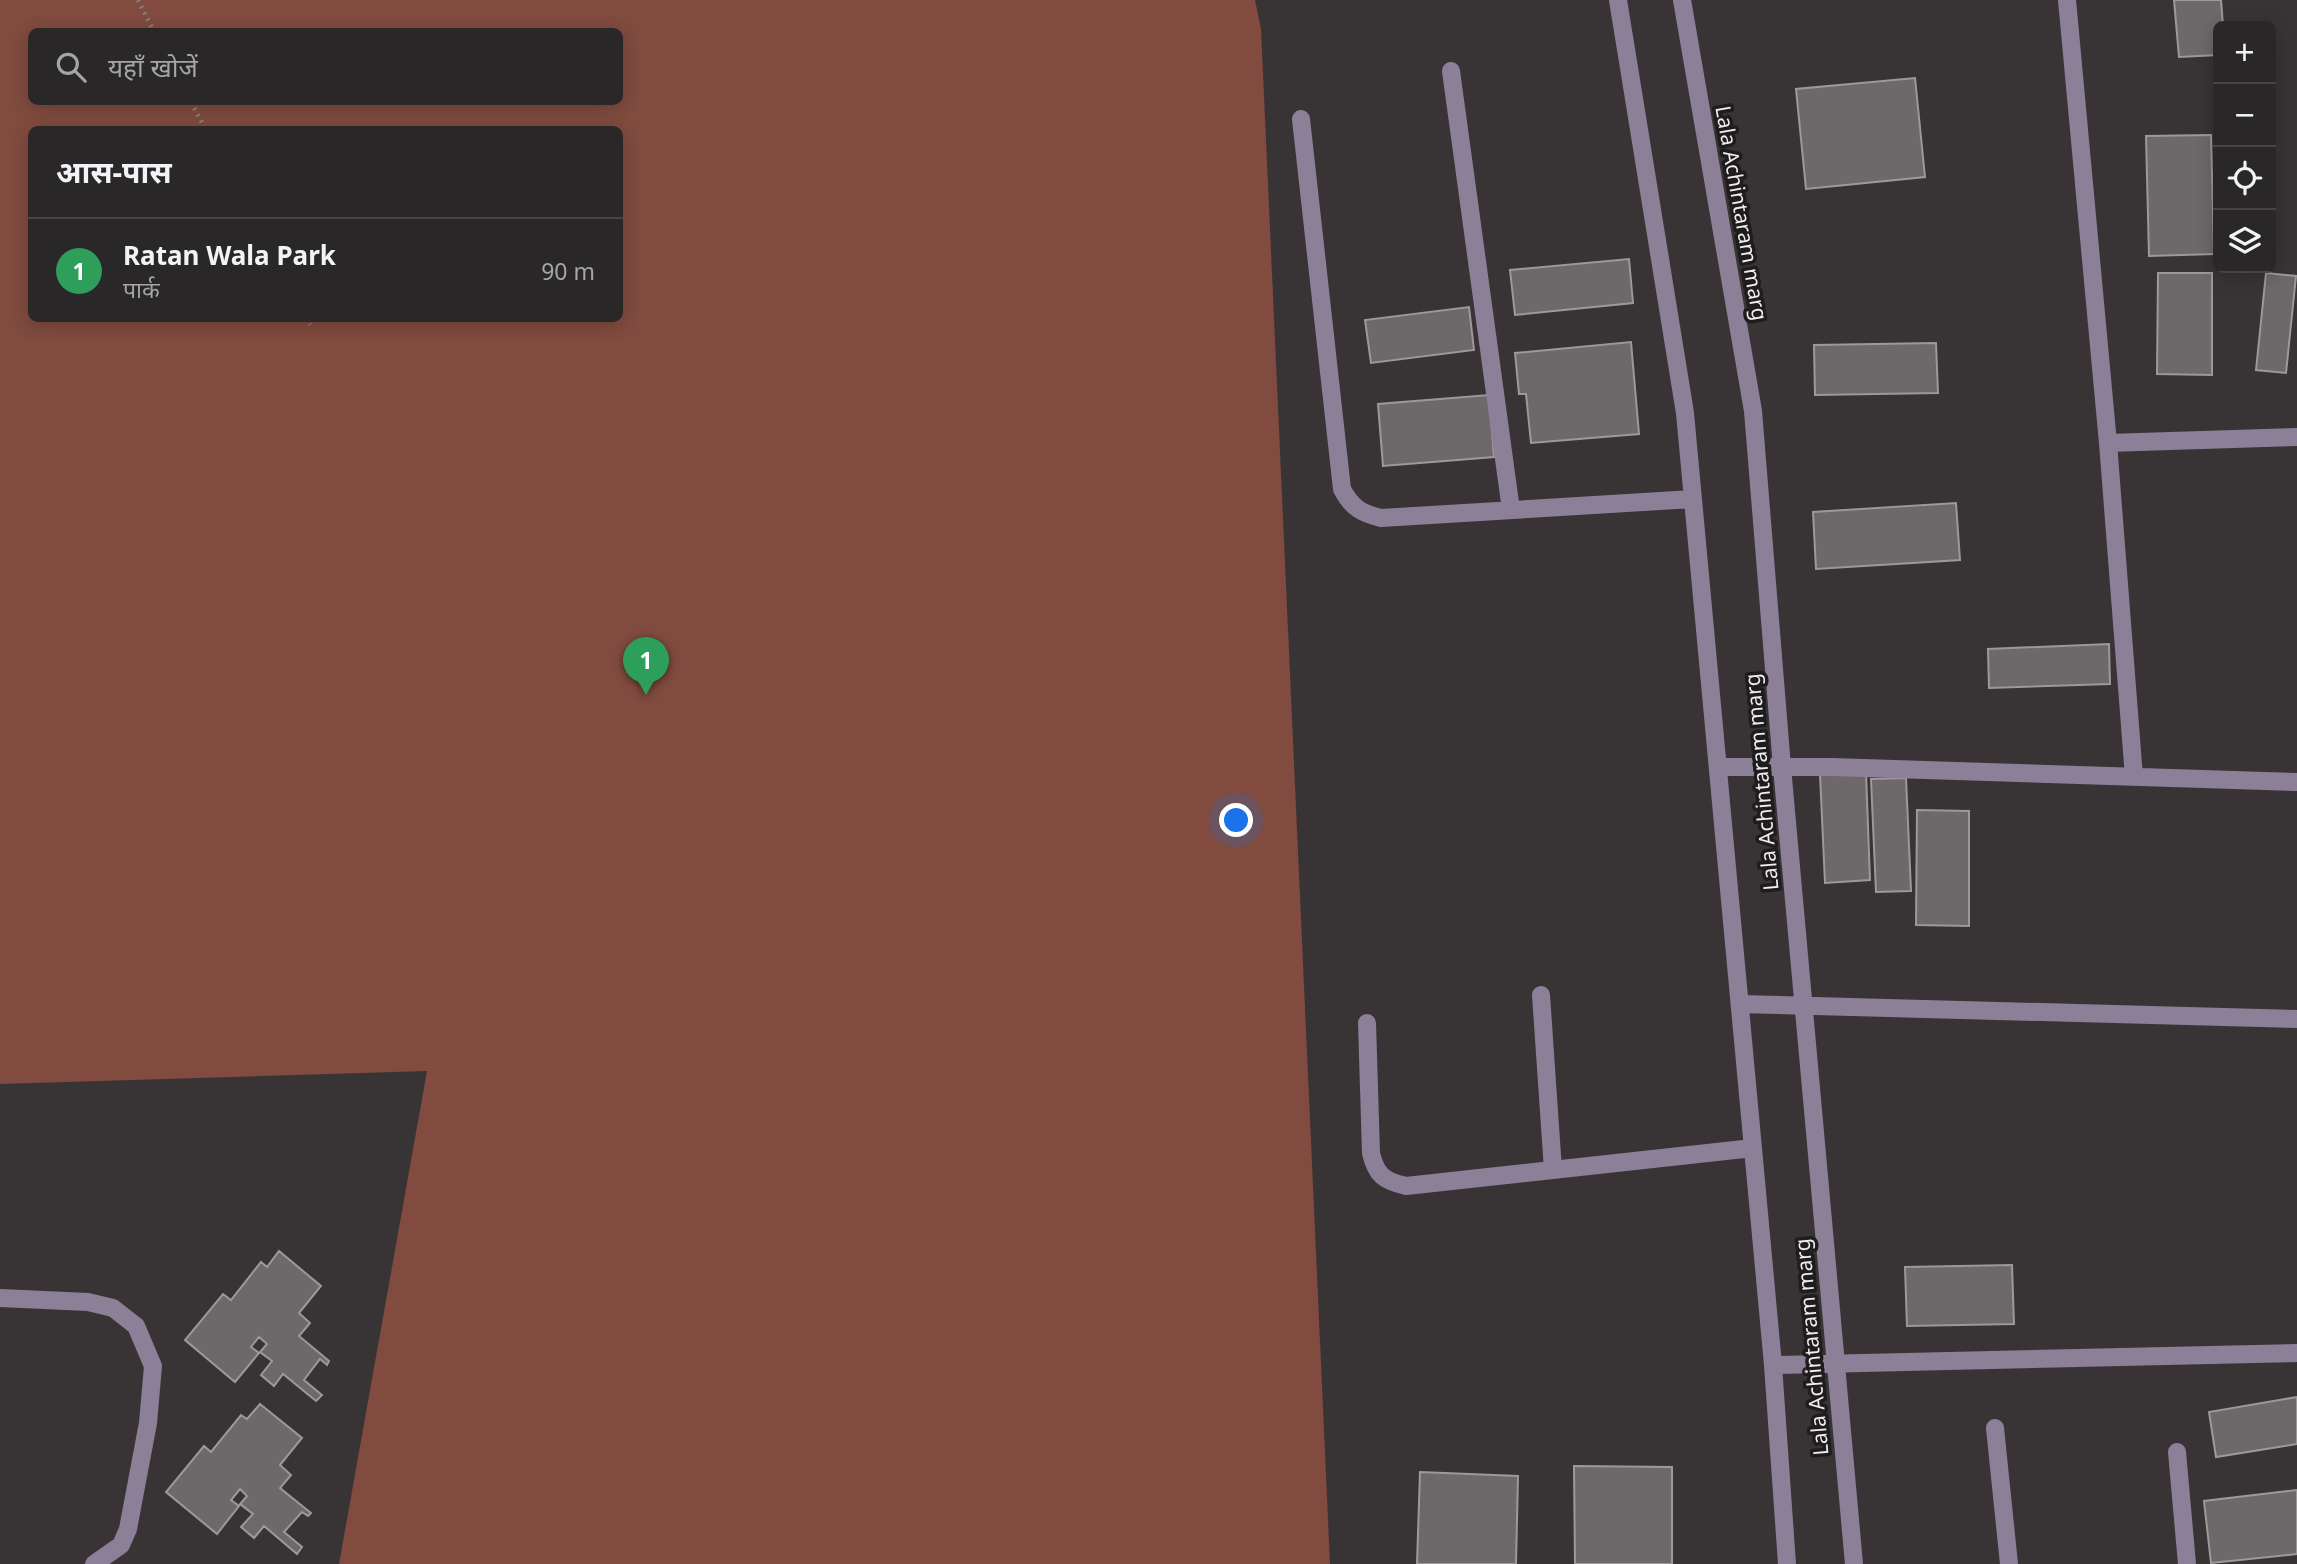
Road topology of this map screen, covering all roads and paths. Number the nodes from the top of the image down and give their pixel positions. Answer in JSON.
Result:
{"nodes":[{"id":1,"x":138,"y":0,"type":"edge"},
{"id":2,"x":1618,"y":0,"type":"edge"},
{"id":3,"x":1682,"y":0,"type":"edge"},
{"id":4,"x":2067,"y":0,"type":"edge"},
{"id":5,"x":152,"y":28,"type":"edge"},
{"id":6,"x":1451,"y":71,"type":"dead end"},
{"id":7,"x":193,"y":105,"type":"edge"},
{"id":8,"x":1301,"y":119,"type":"dead end"},
{"id":9,"x":204,"y":126,"type":"edge"},
{"id":10,"x":308,"y":322,"type":"edge"},
{"id":11,"x":310,"y":326,"type":"dead end"},
{"id":12,"x":2297,"y":437,"type":"edge"},
{"id":13,"x":2108,"y":443,"type":"junction"},
{"id":14,"x":1693,"y":499,"type":"junction"},
{"id":15,"x":1511,"y":510,"type":"junction"},
{"id":16,"x":1782,"y":767,"type":"junction"},
{"id":17,"x":1718,"y":768,"type":"junction"},
{"id":18,"x":2134,"y":777,"type":"junction"},
{"id":19,"x":2297,"y":782,"type":"edge"},
{"id":20,"x":1541,"y":995,"type":"dead end"},
{"id":21,"x":1740,"y":1004,"type":"junction"},
{"id":22,"x":1803,"y":1006,"type":"junction"},
{"id":23,"x":2297,"y":1019,"type":"edge"},
{"id":24,"x":1367,"y":1023,"type":"dead end"},
{"id":25,"x":1753,"y":1148,"type":"junction"},
{"id":26,"x":1553,"y":1170,"type":"junction"},
{"id":27,"x":0,"y":1298,"type":"edge"},
{"id":28,"x":2297,"y":1353,"type":"edge"},
{"id":29,"x":1836,"y":1363,"type":"junction"},
{"id":30,"x":1773,"y":1365,"type":"junction"},
{"id":31,"x":1995,"y":1429,"type":"dead end"},
{"id":32,"x":2177,"y":1452,"type":"dead end"},
{"id":33,"x":94,"y":1564,"type":"edge"},
{"id":34,"x":1787,"y":1564,"type":"edge"},
{"id":35,"x":1854,"y":1564,"type":"edge"},
{"id":36,"x":2009,"y":1564,"type":"edge"},
{"id":37,"x":2187,"y":1564,"type":"edge"}],
"edges":[{"from":1,"to":5,"type":"path"},
{"from":2,"to":14,"type":"street","name":"Lala Achintaram marg"},
{"from":3,"to":16,"type":"street","name":"Lala Achintaram marg"},
{"from":4,"to":13,"type":"street"},
{"from":6,"to":15,"type":"street"},
{"from":7,"to":9,"type":"path"},
{"from":8,"to":15,"type":"street"},
{"from":10,"to":11,"type":"path"},
{"from":12,"to":13,"type":"street"},
{"from":13,"to":18,"type":"street"},
{"from":14,"to":15,"type":"street"},
{"from":14,"to":17,"type":"street","name":"Lala Achintaram marg"},
{"from":16,"to":17,"type":"street"},
{"from":16,"to":18,"type":"street"},
{"from":16,"to":22,"type":"street","name":"Lala Achintaram marg"},
{"from":17,"to":21,"type":"street","name":"Lala Achintaram marg"},
{"from":18,"to":19,"type":"street"},
{"from":20,"to":26,"type":"street"},
{"from":21,"to":22,"type":"street"},
{"from":21,"to":25,"type":"street","name":"Lala Achintaram marg"},
{"from":22,"to":23,"type":"street"},
{"from":22,"to":29,"type":"street","name":"Lala Achintaram marg"},
{"from":24,"to":26,"type":"street"},
{"from":25,"to":26,"type":"street"},
{"from":25,"to":30,"type":"street","name":"Lala Achintaram marg"},
{"from":27,"to":33,"type":"street"},
{"from":28,"to":29,"type":"street"},
{"from":29,"to":30,"type":"street"},
{"from":29,"to":35,"type":"street","name":"Lala Achintaram marg"},
{"from":30,"to":34,"type":"street","name":"Lala Achintaram marg"},
{"from":31,"to":36,"type":"street"},
{"from":32,"to":37,"type":"street"}]}
